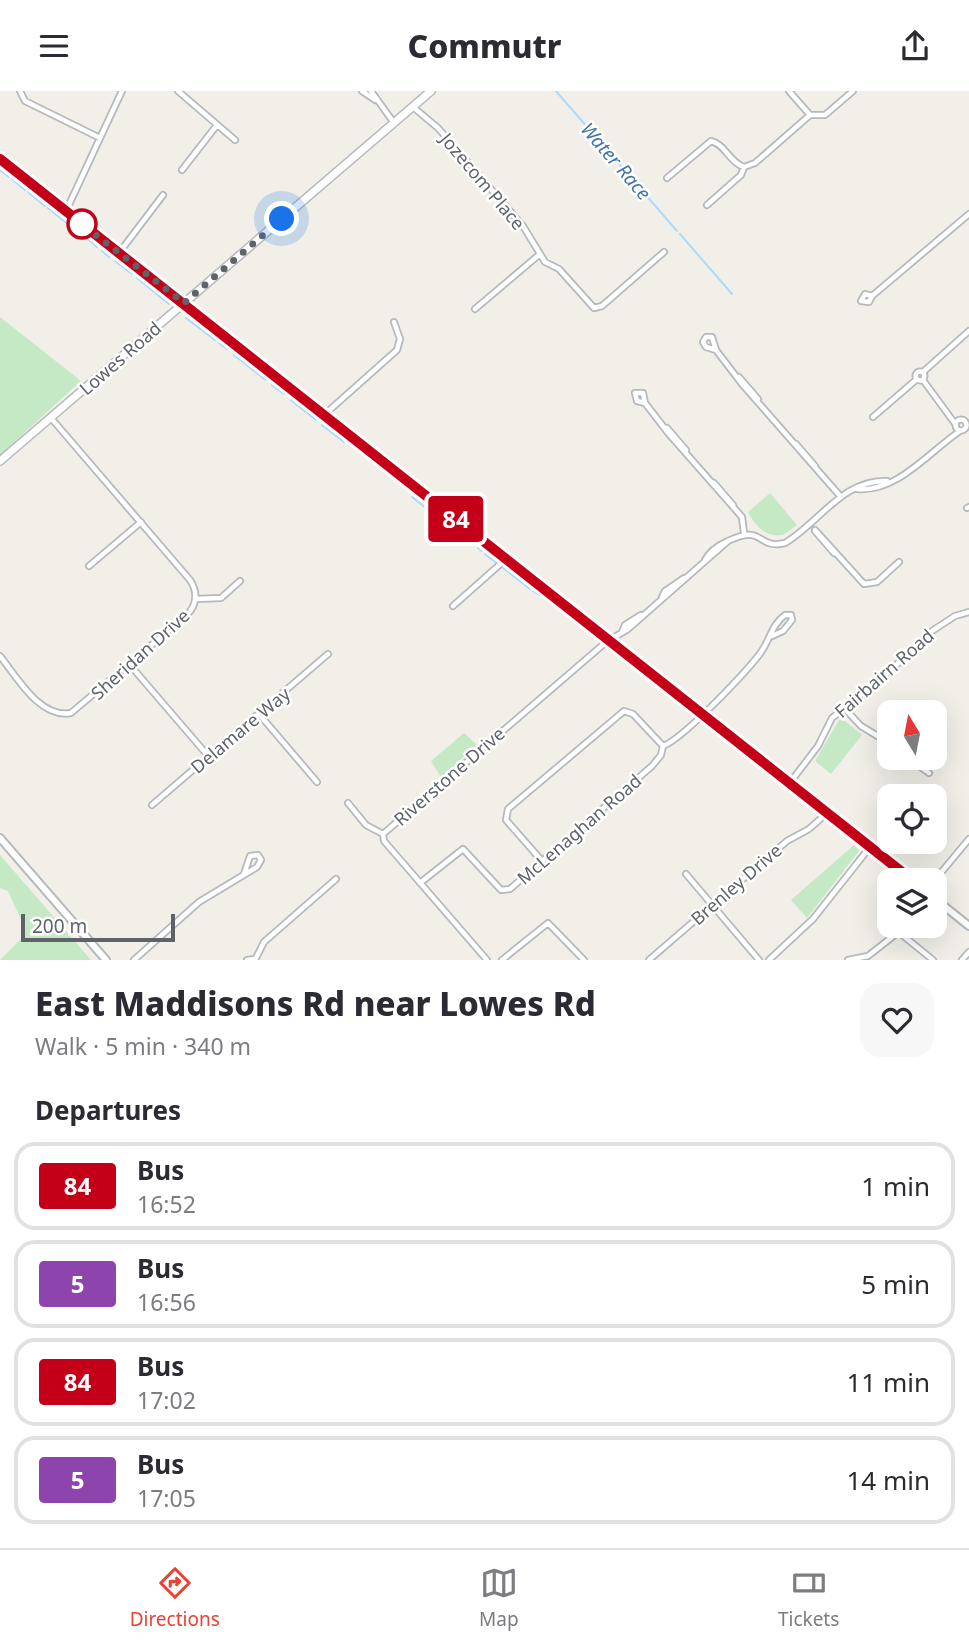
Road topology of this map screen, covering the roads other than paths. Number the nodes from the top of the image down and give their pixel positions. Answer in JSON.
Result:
{"nodes":[{"id":1,"x":20,"y":91,"type":"edge"},
{"id":2,"x":122,"y":91,"type":"edge"},
{"id":3,"x":178,"y":91,"type":"edge"},
{"id":4,"x":362,"y":91,"type":"edge"},
{"id":5,"x":371,"y":91,"type":"edge"},
{"id":6,"x":431,"y":91,"type":"edge"},
{"id":7,"x":789,"y":91,"type":"edge"},
{"id":8,"x":853,"y":91,"type":"edge"},
{"id":9,"x":376,"y":101,"type":"junction"},
{"id":10,"x":413,"y":107,"type":"junction"},
{"id":11,"x":810,"y":115,"type":"junction"},
{"id":12,"x":394,"y":124,"type":"junction"},
{"id":13,"x":217,"y":125,"type":"junction"},
{"id":14,"x":100,"y":138,"type":"junction"},
{"id":15,"x":235,"y":140,"type":"dead end"},
{"id":16,"x":0,"y":159,"type":"edge"},
{"id":17,"x":744,"y":167,"type":"junction"},
{"id":18,"x":182,"y":170,"type":"dead end"},
{"id":19,"x":667,"y":178,"type":"dead end"},
{"id":20,"x":163,"y":195,"type":"dead end"},
{"id":21,"x":707,"y":205,"type":"dead end"},
{"id":22,"x":66,"y":211,"type":"junction"},
{"id":23,"x":969,"y":214,"type":"edge"},
{"id":24,"x":664,"y":252,"type":"dead end"},
{"id":25,"x":119,"y":253,"type":"junction"},
{"id":26,"x":540,"y":254,"type":"junction"},
{"id":27,"x":872,"y":296,"type":"dead end"},
{"id":28,"x":184,"y":303,"type":"junction"},
{"id":29,"x":475,"y":309,"type":"dead end"},
{"id":30,"x":394,"y":322,"type":"dead end"},
{"id":31,"x":969,"y":331,"type":"edge"},
{"id":32,"x":716,"y":350,"type":"dead end"},
{"id":33,"x":920,"y":379,"type":"junction"},
{"id":34,"x":645,"y":403,"type":"dead end"},
{"id":35,"x":943,"y":404,"type":"junction"},
{"id":36,"x":324,"y":415,"type":"junction"},
{"id":37,"x":969,"y":415,"type":"edge"},
{"id":38,"x":51,"y":417,"type":"junction"},
{"id":39,"x":873,"y":417,"type":"dead end"},
{"id":40,"x":961,"y":419,"type":"junction"},
{"id":41,"x":956,"y":425,"type":"junction"},
{"id":42,"x":968,"y":425,"type":"edge"},
{"id":43,"x":961,"y":431,"type":"junction"},
{"id":44,"x":969,"y":436,"type":"edge"},
{"id":45,"x":941,"y":444,"type":"junction"},
{"id":46,"x":0,"y":461,"type":"edge"},
{"id":47,"x":841,"y":497,"type":"junction"},
{"id":48,"x":141,"y":522,"type":"junction"},
{"id":49,"x":809,"y":523,"type":"junction"},
{"id":50,"x":744,"y":533,"type":"junction"},
{"id":51,"x":506,"y":559,"type":"junction"},
{"id":52,"x":899,"y":562,"type":"dead end"},
{"id":53,"x":89,"y":566,"type":"dead end"},
{"id":54,"x":240,"y":581,"type":"dead end"},
{"id":55,"x":195,"y":599,"type":"junction"},
{"id":56,"x":453,"y":606,"type":"dead end"},
{"id":57,"x":969,"y":611,"type":"edge"},
{"id":58,"x":772,"y":636,"type":"junction"},
{"id":59,"x":609,"y":641,"type":"junction"},
{"id":60,"x":328,"y":654,"type":"dead end"},
{"id":61,"x":0,"y":656,"type":"edge"},
{"id":62,"x":130,"y":665,"type":"junction"},
{"id":63,"x":844,"y":708,"type":"junction"},
{"id":64,"x":702,"y":714,"type":"junction"},
{"id":65,"x":259,"y":715,"type":"junction"},
{"id":66,"x":877,"y":736,"type":"edge"},
{"id":67,"x":663,"y":746,"type":"junction"},
{"id":68,"x":209,"y":757,"type":"junction"},
{"id":69,"x":925,"y":770,"type":"edge"},
{"id":70,"x":929,"y":773,"type":"dead end"},
{"id":71,"x":317,"y":782,"type":"dead end"},
{"id":72,"x":789,"y":783,"type":"junction"},
{"id":73,"x":348,"y":803,"type":"dead end"},
{"id":74,"x":152,"y":805,"type":"dead end"},
{"id":75,"x":827,"y":813,"type":"junction"},
{"id":76,"x":383,"y":834,"type":"junction"},
{"id":77,"x":0,"y":838,"type":"edge"},
{"id":78,"x":969,"y":839,"type":"edge"},
{"id":79,"x":870,"y":847,"type":"junction"},
{"id":80,"x":542,"y":861,"type":"junction"},
{"id":81,"x":897,"y":868,"type":"edge"},
{"id":82,"x":945,"y":868,"type":"edge"},
{"id":83,"x":244,"y":874,"type":"junction"},
{"id":84,"x":685,"y":874,"type":"dead end"},
{"id":85,"x":337,"y":879,"type":"dead end"},
{"id":86,"x":420,"y":883,"type":"junction"},
{"id":87,"x":712,"y":905,"type":"junction"},
{"id":88,"x":947,"y":908,"type":"edge"},
{"id":89,"x":969,"y":926,"type":"edge"},
{"id":90,"x":969,"y":952,"type":"edge"},
{"id":91,"x":255,"y":959,"type":"edge"},
{"id":92,"x":106,"y":960,"type":"edge"},
{"id":93,"x":134,"y":960,"type":"edge"},
{"id":94,"x":247,"y":960,"type":"edge"},
{"id":95,"x":487,"y":960,"type":"edge"},
{"id":96,"x":502,"y":960,"type":"edge"},
{"id":97,"x":584,"y":960,"type":"edge"},
{"id":98,"x":649,"y":960,"type":"edge"},
{"id":99,"x":759,"y":960,"type":"edge"},
{"id":100,"x":769,"y":960,"type":"edge"},
{"id":101,"x":848,"y":960,"type":"edge"},
{"id":102,"x":933,"y":960,"type":"edge"},
{"id":103,"x":962,"y":960,"type":"edge"}],
"edges":[{"from":1,"to":14,"type":"street"},
{"from":2,"to":14,"type":"street"},
{"from":3,"to":13,"type":"street"},
{"from":4,"to":9,"type":"street"},
{"from":5,"to":9,"type":"street"},
{"from":6,"to":10,"type":"main road","name":"Lowes Road"},
{"from":7,"to":11,"type":"street"},
{"from":8,"to":11,"type":"street"},
{"from":9,"to":12,"type":"street"},
{"from":10,"to":12,"type":"main road","name":"Lowes Road"},
{"from":10,"to":26,"type":"street","name":"Jozecom Place"},
{"from":11,"to":17,"type":"street"},
{"from":12,"to":28,"type":"main road","name":"Lowes Road"},
{"from":13,"to":15,"type":"street"},
{"from":13,"to":18,"type":"street"},
{"from":14,"to":22,"type":"street"},
{"from":16,"to":22,"type":"street"},
{"from":17,"to":19,"type":"street"},
{"from":17,"to":21,"type":"street"},
{"from":20,"to":25,"type":"street"},
{"from":22,"to":25,"type":"street"},
{"from":23,"to":27,"type":"street"},
{"from":24,"to":26,"type":"street","name":"Jozecom Place"},
{"from":25,"to":28,"type":"street"},
{"from":26,"to":29,"type":"street"},
{"from":28,"to":36,"type":"street"},
{"from":28,"to":38,"type":"main road","name":"Lowes Road"},
{"from":30,"to":36,"type":"street"},
{"from":31,"to":33,"type":"street"},
{"from":32,"to":47,"type":"street"},
{"from":33,"to":35,"type":"street"},
{"from":33,"to":39,"type":"street"},
{"from":34,"to":50,"type":"street"},
{"from":35,"to":40,"type":"street"},
{"from":35,"to":41,"type":"street"},
{"from":36,"to":51,"type":"street"},
{"from":37,"to":40,"type":"street"},
{"from":38,"to":46,"type":"main road","name":"Lowes Road"},
{"from":38,"to":48,"type":"street","name":"Sheridan Drive"},
{"from":40,"to":41,"type":"street"},
{"from":40,"to":42,"type":"street"},
{"from":41,"to":43,"type":"street"},
{"from":41,"to":45,"type":"street"},
{"from":42,"to":43,"type":"street"},
{"from":43,"to":44,"type":"street"},
{"from":43,"to":45,"type":"street"},
{"from":45,"to":47,"type":"street"},
{"from":47,"to":49,"type":"street"},
{"from":48,"to":53,"type":"street"},
{"from":48,"to":55,"type":"street","name":"Sheridan Drive"},
{"from":49,"to":50,"type":"street"},
{"from":49,"to":52,"type":"street"},
{"from":50,"to":59,"type":"street","name":"Riverstone Drive"},
{"from":51,"to":56,"type":"street"},
{"from":51,"to":59,"type":"street"},
{"from":54,"to":55,"type":"street"},
{"from":55,"to":62,"type":"street","name":"Sheridan Drive"},
{"from":57,"to":63,"type":"street","name":"Fairbairn Road"},
{"from":58,"to":58,"type":"street"},
{"from":58,"to":64,"type":"street","name":"McLenaghan Road"},
{"from":59,"to":64,"type":"street"},
{"from":59,"to":76,"type":"street","name":"Riverstone Drive"},
{"from":60,"to":65,"type":"street","name":"Delamare Way"},
{"from":61,"to":62,"type":"street","name":"Sheridan Drive"},
{"from":62,"to":68,"type":"street"},
{"from":63,"to":66,"type":"street"},
{"from":63,"to":72,"type":"street","name":"Fairbairn Road"},
{"from":64,"to":67,"type":"street","name":"McLenaghan Road"},
{"from":64,"to":72,"type":"street"},
{"from":65,"to":68,"type":"street","name":"Delamare Way"},
{"from":65,"to":71,"type":"street"},
{"from":67,"to":80,"type":"street","name":"McLenaghan Road"},
{"from":67,"to":80,"type":"street"},
{"from":68,"to":74,"type":"street","name":"Delamare Way"},
{"from":69,"to":70,"type":"street"},
{"from":72,"to":75,"type":"street"},
{"from":73,"to":76,"type":"street"},
{"from":75,"to":79,"type":"street"},
{"from":75,"to":87,"type":"street","name":"Brenley Drive"},
{"from":76,"to":86,"type":"street","name":"Riverstone Drive"},
{"from":77,"to":92,"type":"street"},
{"from":78,"to":82,"type":"street"},
{"from":79,"to":81,"type":"street"},
{"from":79,"to":100,"type":"street"},
{"from":80,"to":86,"type":"street","name":"McLenaghan Road"},
{"from":83,"to":83,"type":"street"},
{"from":83,"to":93,"type":"street"},
{"from":84,"to":87,"type":"street"},
{"from":85,"to":91,"type":"street"},
{"from":86,"to":95,"type":"street","name":"Riverstone Drive"},
{"from":87,"to":98,"type":"street","name":"Brenley Drive"},
{"from":87,"to":99,"type":"street"},
{"from":88,"to":89,"type":"street"},
{"from":90,"to":103,"type":"street"},
{"from":91,"to":94,"type":"street"},
{"from":96,"to":97,"type":"street"},
{"from":101,"to":102,"type":"street"}]}
